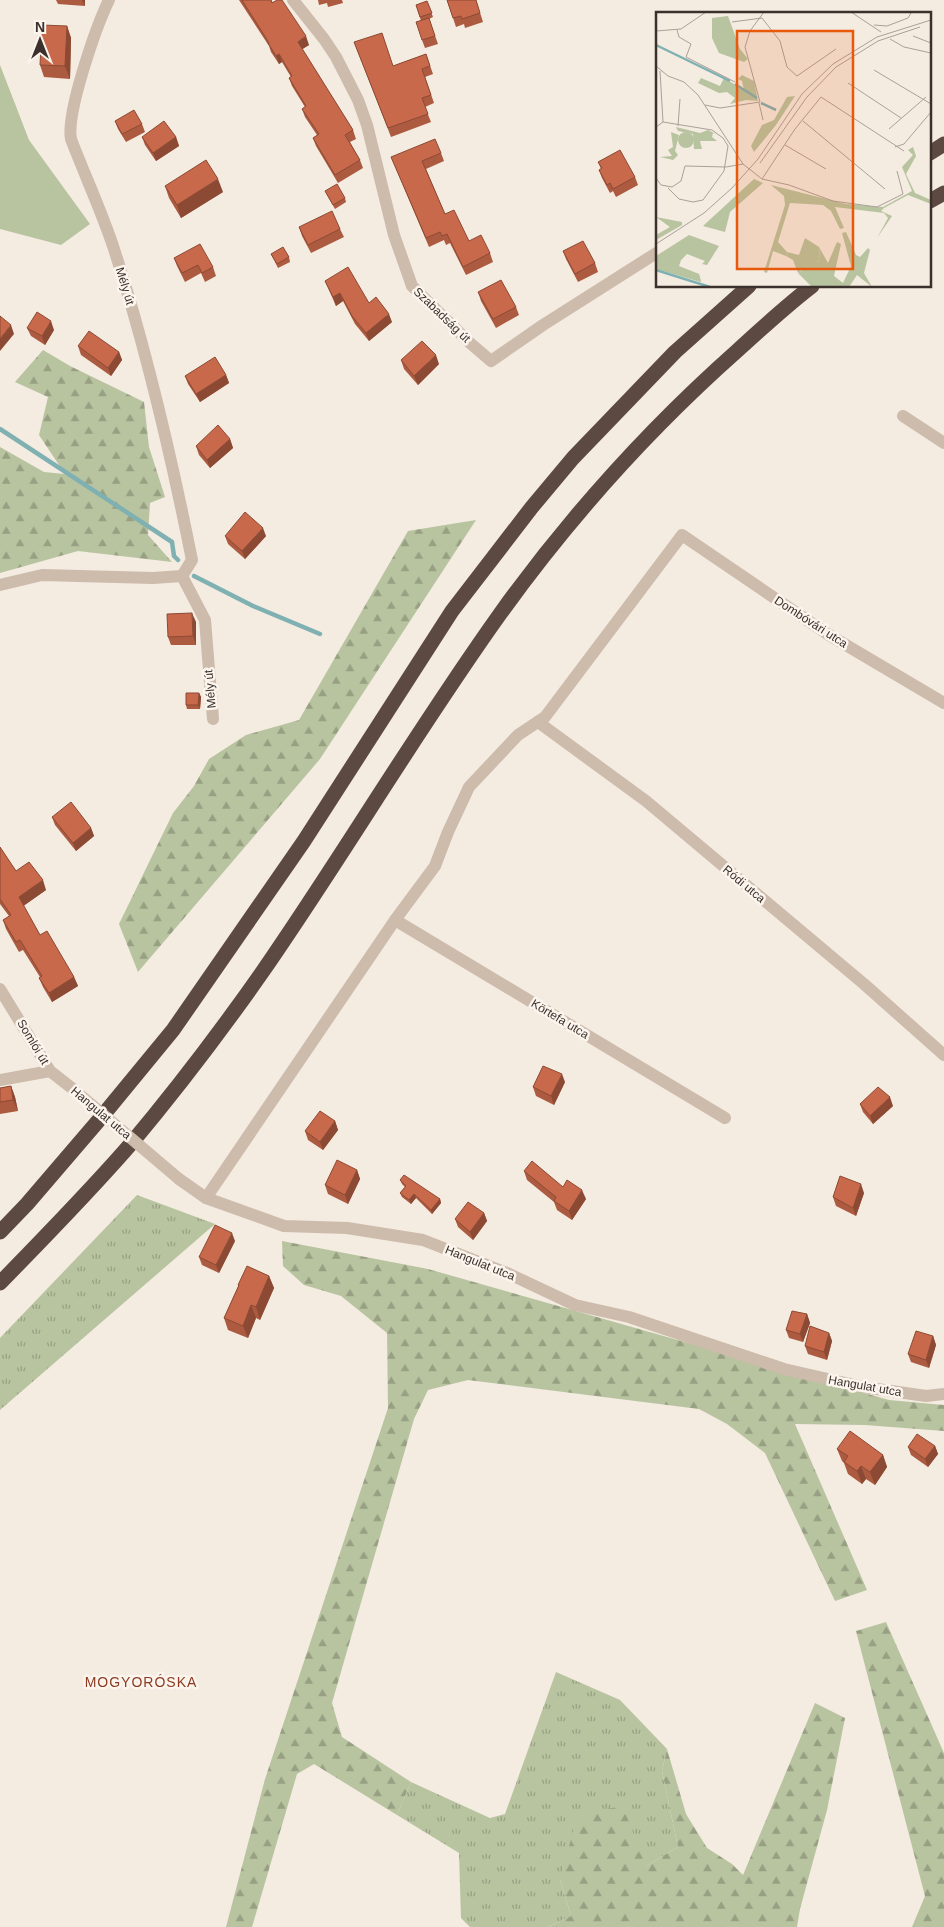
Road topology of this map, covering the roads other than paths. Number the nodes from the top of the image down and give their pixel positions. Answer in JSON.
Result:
{"nodes":[{"id":1,"x":109,"y":0,"type":"edge"},
{"id":2,"x":293,"y":0,"type":"edge"},
{"id":3,"x":944,"y":144,"type":"edge"},
{"id":4,"x":932,"y":152,"type":"edge"},
{"id":5,"x":944,"y":193,"type":"edge"},
{"id":6,"x":932,"y":201,"type":"edge"},
{"id":7,"x":656,"y":253,"type":"edge"},
{"id":8,"x":747,"y":288,"type":"edge"},
{"id":9,"x":810,"y":288,"type":"edge"},
{"id":10,"x":903,"y":416,"type":"dead end"},
{"id":11,"x":944,"y":443,"type":"edge"},
{"id":12,"x":182,"y":576,"type":"junction"},
{"id":13,"x":0,"y":585,"type":"edge"},
{"id":14,"x":944,"y":703,"type":"edge"},
{"id":15,"x":213,"y":718,"type":"dead end"},
{"id":16,"x":538,"y":722,"type":"junction"},
{"id":17,"x":395,"y":920,"type":"junction"},
{"id":18,"x":0,"y":988,"type":"edge"},
{"id":19,"x":944,"y":1054,"type":"edge"},
{"id":20,"x":50,"y":1071,"type":"junction"},
{"id":21,"x":0,"y":1080,"type":"edge"},
{"id":22,"x":724,"y":1118,"type":"dead end"},
{"id":23,"x":206,"y":1198,"type":"junction"},
{"id":24,"x":0,"y":1232,"type":"edge"},
{"id":25,"x":0,"y":1283,"type":"edge"},
{"id":26,"x":944,"y":1394,"type":"edge"}],
"edges":[{"from":1,"to":12,"type":"street","name":"Mély út"},
{"from":2,"to":7,"type":"street","name":"Szabadság út"},
{"from":3,"to":4,"type":"highway"},
{"from":5,"to":6,"type":"highway"},
{"from":8,"to":24,"type":"highway"},
{"from":9,"to":25,"type":"highway"},
{"from":10,"to":11,"type":"street"},
{"from":12,"to":13,"type":"street"},
{"from":12,"to":15,"type":"street","name":"Mély út"},
{"from":14,"to":16,"type":"street","name":"Dombóvári utca"},
{"from":16,"to":17,"type":"street"},
{"from":16,"to":19,"type":"street","name":"Ródi utca"},
{"from":17,"to":22,"type":"street","name":"Körtefa utca"},
{"from":17,"to":23,"type":"street"},
{"from":18,"to":20,"type":"street","name":"Somlói út"},
{"from":20,"to":21,"type":"street"},
{"from":20,"to":23,"type":"street","name":"Hangulat utca","bridge":true},
{"from":23,"to":26,"type":"street","name":"Hangulat utca"}]}
